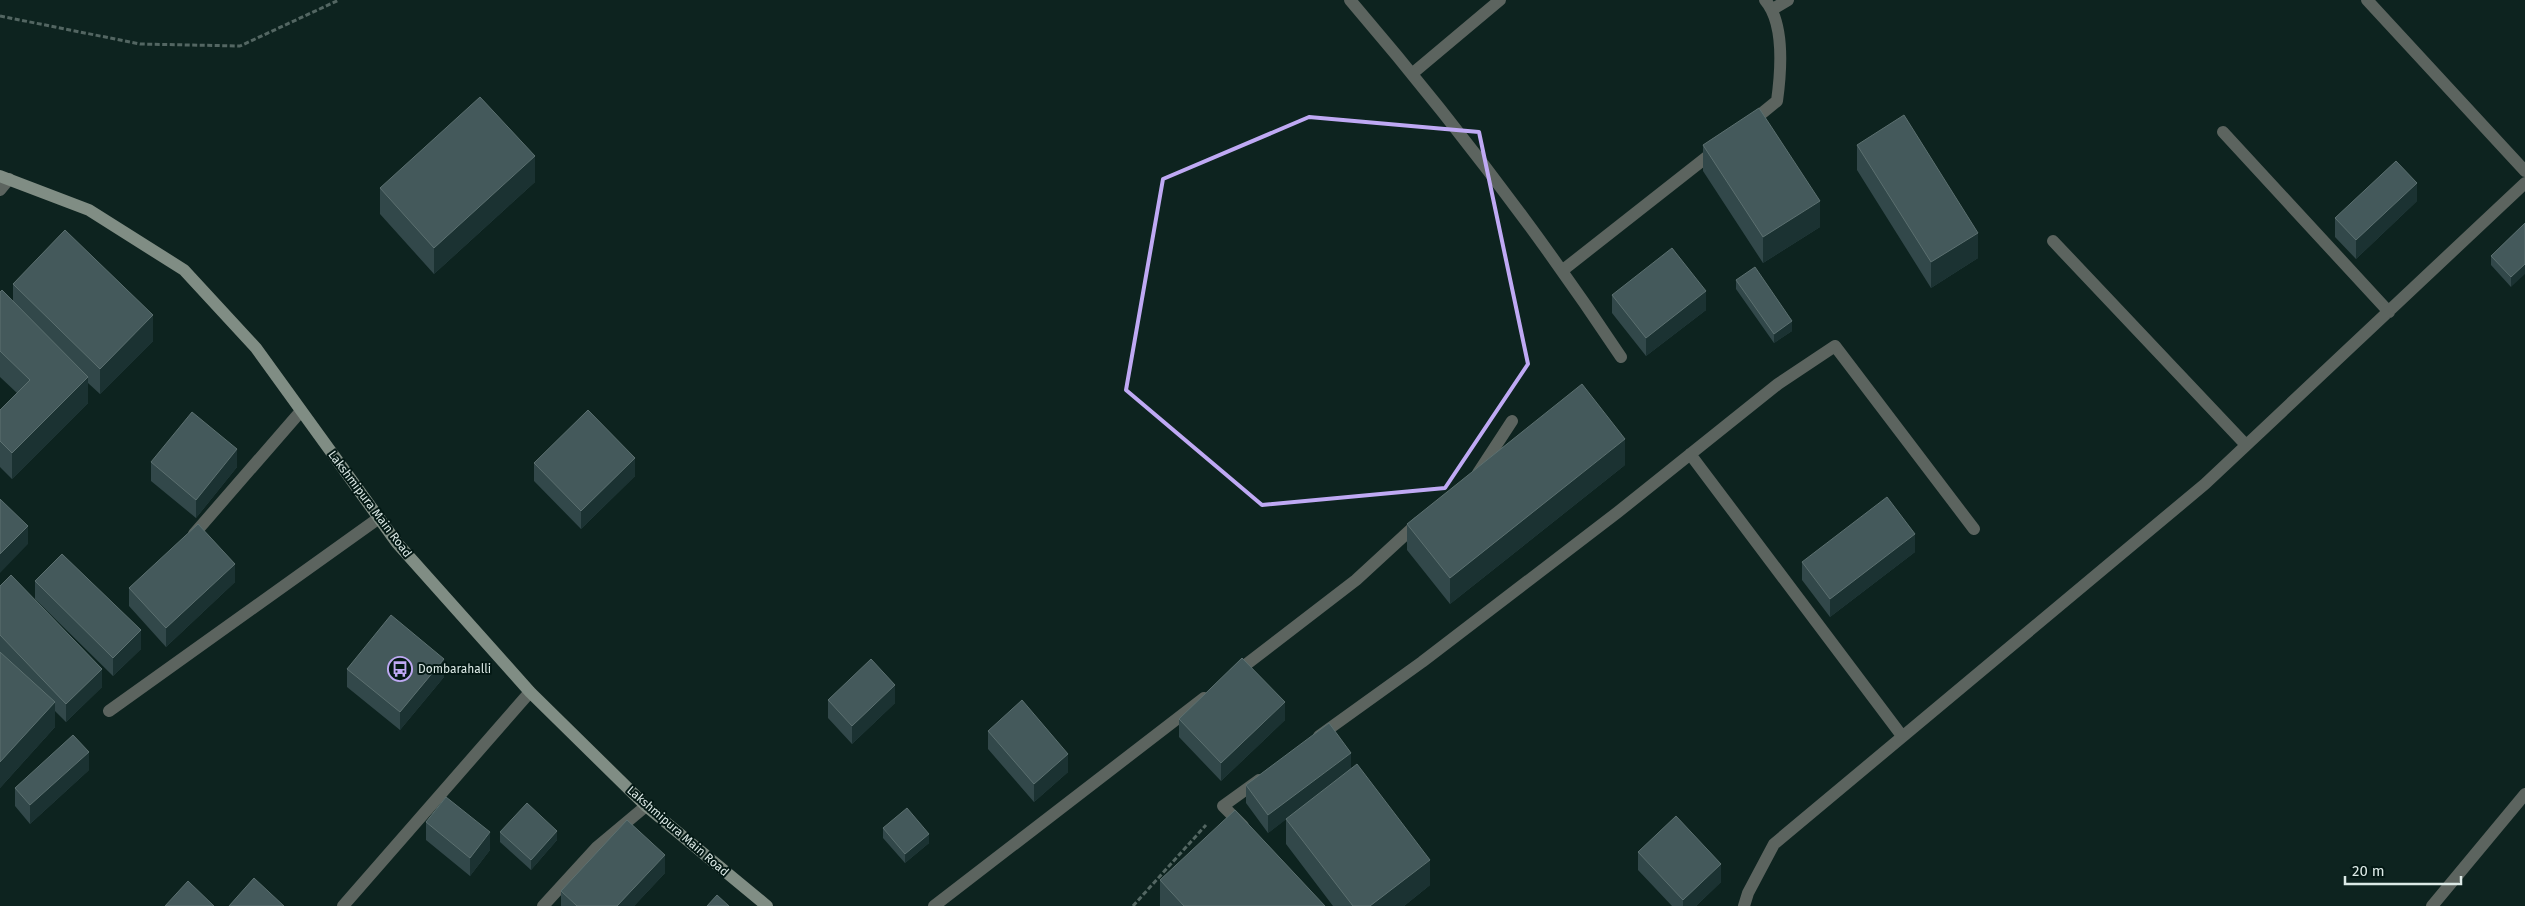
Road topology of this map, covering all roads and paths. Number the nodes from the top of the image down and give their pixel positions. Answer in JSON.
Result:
{"nodes":[{"id":1,"x":339,"y":0,"type":"edge"},
{"id":2,"x":1350,"y":0,"type":"edge"},
{"id":3,"x":1500,"y":0,"type":"edge"},
{"id":4,"x":1788,"y":0,"type":"edge"},
{"id":5,"x":2367,"y":0,"type":"edge"},
{"id":6,"x":1769,"y":5,"type":"edge"},
{"id":7,"x":0,"y":16,"type":"edge"},
{"id":8,"x":1413,"y":74,"type":"junction"},
{"id":9,"x":1739,"y":131,"type":"edge"},
{"id":10,"x":2223,"y":132,"type":"dead end"},
{"id":11,"x":1724,"y":143,"type":"edge"},
{"id":12,"x":2525,"y":171,"type":"edge"},
{"id":13,"x":4,"y":178,"type":"edge"},
{"id":14,"x":2525,"y":183,"type":"edge"},
{"id":15,"x":0,"y":190,"type":"edge"},
{"id":16,"x":2052,"y":241,"type":"dead end"},
{"id":17,"x":1564,"y":270,"type":"junction"},
{"id":18,"x":2388,"y":312,"type":"junction"},
{"id":19,"x":1621,"y":357,"type":"dead end"},
{"id":20,"x":301,"y":411,"type":"junction"},
{"id":21,"x":1512,"y":421,"type":"dead end"},
{"id":22,"x":2246,"y":445,"type":"junction"},
{"id":23,"x":1690,"y":454,"type":"junction"},
{"id":24,"x":1470,"y":480,"type":"edge"},
{"id":25,"x":1426,"y":515,"type":"edge"},
{"id":26,"x":379,"y":518,"type":"junction"},
{"id":27,"x":1974,"y":529,"type":"dead end"},
{"id":28,"x":194,"y":534,"type":"edge"},
{"id":29,"x":530,"y":692,"type":"junction"},
{"id":30,"x":109,"y":711,"type":"dead end"},
{"id":31,"x":1902,"y":736,"type":"junction"},
{"id":32,"x":1310,"y":743,"type":"edge"},
{"id":33,"x":1271,"y":772,"type":"edge"},
{"id":34,"x":2525,"y":794,"type":"edge"},
{"id":35,"x":646,"y":806,"type":"junction"},
{"id":36,"x":1223,"y":806,"type":"junction"},
{"id":37,"x":1249,"y":833,"type":"edge"},
{"id":38,"x":343,"y":906,"type":"edge"},
{"id":39,"x":543,"y":906,"type":"edge"},
{"id":40,"x":767,"y":906,"type":"edge"},
{"id":41,"x":934,"y":906,"type":"edge"},
{"id":42,"x":1133,"y":906,"type":"edge"},
{"id":43,"x":1744,"y":906,"type":"edge"},
{"id":44,"x":2432,"y":906,"type":"edge"}],
"edges":[{"from":1,"to":7,"type":"path"},
{"from":2,"to":8,"type":"street"},
{"from":3,"to":8,"type":"street"},
{"from":4,"to":6,"type":"street"},
{"from":5,"to":12,"type":"street"},
{"from":6,"to":9,"type":"street"},
{"from":8,"to":17,"type":"street"},
{"from":10,"to":18,"type":"street"},
{"from":11,"to":17,"type":"street"},
{"from":13,"to":15,"type":"street"},
{"from":13,"to":20,"type":"main road","name":"Lakshmipura Main Road"},
{"from":14,"to":18,"type":"street"},
{"from":16,"to":22,"type":"street"},
{"from":17,"to":19,"type":"street"},
{"from":18,"to":22,"type":"street"},
{"from":20,"to":26,"type":"main road","name":"Lakshmipura Main Road"},
{"from":20,"to":28,"type":"street"},
{"from":21,"to":24,"type":"street"},
{"from":22,"to":31,"type":"street"},
{"from":23,"to":27,"type":"street"},
{"from":23,"to":31,"type":"street"},
{"from":23,"to":32,"type":"street"},
{"from":25,"to":41,"type":"street"},
{"from":26,"to":29,"type":"main road","name":"Lakshmipura Main Road"},
{"from":26,"to":30,"type":"street"},
{"from":29,"to":35,"type":"main road","name":"Lakshmipura Main Road"},
{"from":29,"to":38,"type":"street"},
{"from":31,"to":43,"type":"street"},
{"from":33,"to":36,"type":"street"},
{"from":34,"to":44,"type":"street"},
{"from":35,"to":39,"type":"street"},
{"from":35,"to":40,"type":"main road","name":"Lakshmipura Main Road"},
{"from":36,"to":37,"type":"street"},
{"from":36,"to":42,"type":"path"}]}
